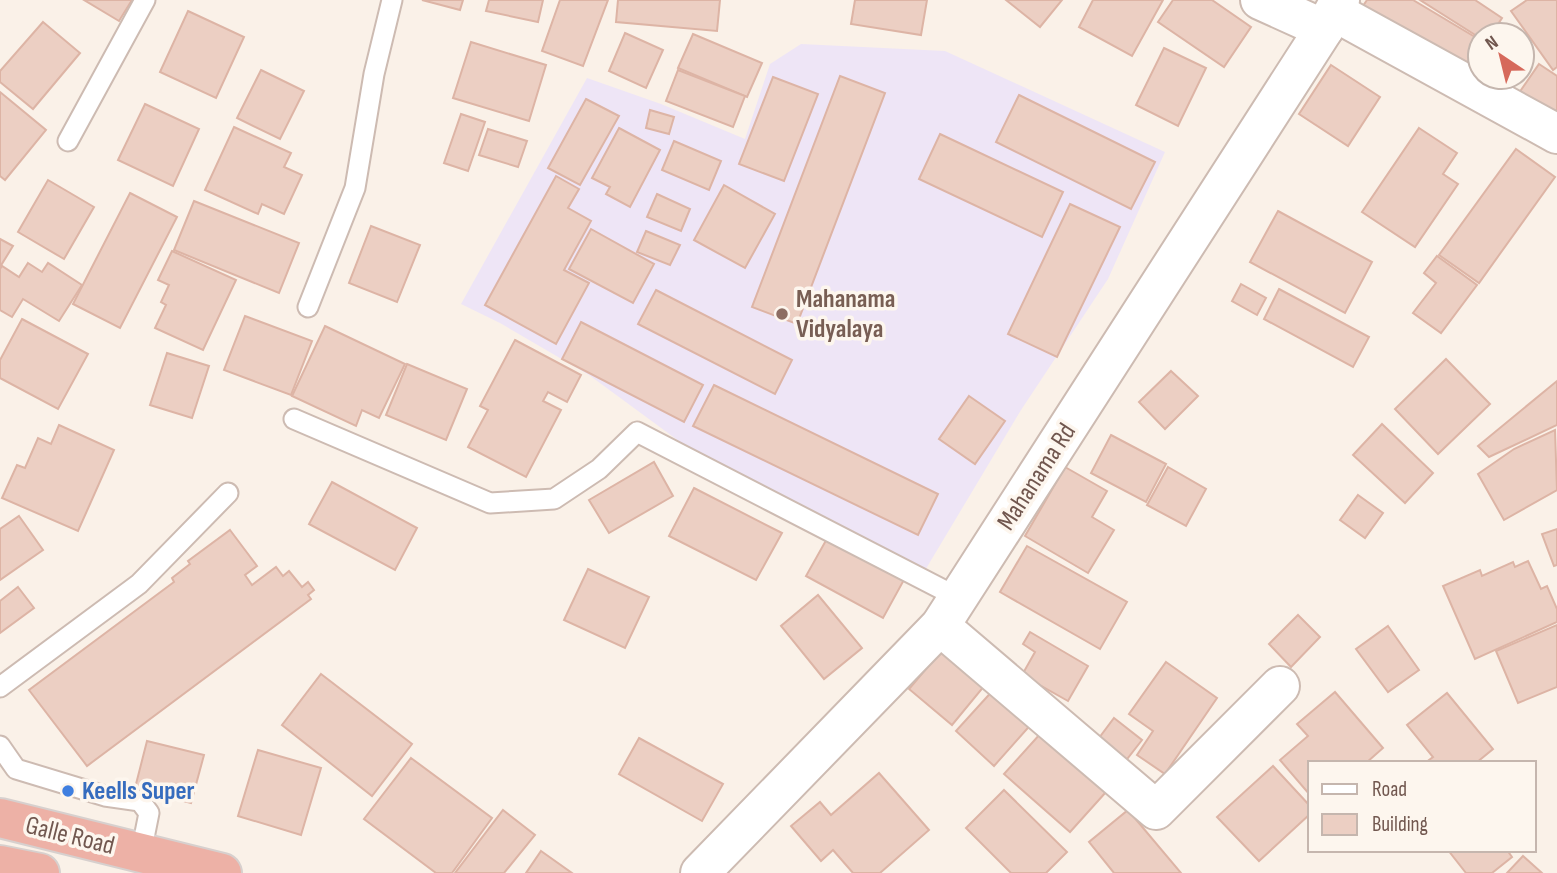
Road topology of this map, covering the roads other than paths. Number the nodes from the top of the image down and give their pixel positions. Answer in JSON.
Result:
{"nodes":[{"id":1,"x":145,"y":0,"type":"edge"},
{"id":2,"x":392,"y":0,"type":"edge"},
{"id":3,"x":1260,"y":0,"type":"edge"},
{"id":4,"x":1329,"y":20,"type":"edge"},
{"id":5,"x":1557,"y":134,"type":"edge"},
{"id":6,"x":68,"y":141,"type":"dead end"},
{"id":7,"x":308,"y":306,"type":"dead end"},
{"id":8,"x":294,"y":419,"type":"dead end"},
{"id":9,"x":228,"y":492,"type":"dead end"},
{"id":10,"x":949,"y":612,"type":"junction"},
{"id":11,"x":1280,"y":686,"type":"dead end"},
{"id":12,"x":0,"y":687,"type":"edge"},
{"id":13,"x":0,"y":746,"type":"edge"},
{"id":14,"x":0,"y":818,"type":"edge"},
{"id":15,"x":141,"y":853,"type":"junction"},
{"id":16,"x":222,"y":873,"type":"edge"},
{"id":17,"x":700,"y":873,"type":"edge"}],
"edges":[{"from":1,"to":6,"type":"lane"},
{"from":2,"to":7,"type":"lane"},
{"from":3,"to":4,"type":"street"},
{"from":4,"to":5,"type":"street"},
{"from":4,"to":10,"type":"street","name":"Mahanama Rd"},
{"from":8,"to":10,"type":"lane"},
{"from":9,"to":12,"type":"lane"},
{"from":10,"to":11,"type":"street"},
{"from":10,"to":17,"type":"street","name":"Mahanama Rd"},
{"from":13,"to":15,"type":"lane"},
{"from":14,"to":15,"type":"highway","name":"Galle Road"},
{"from":15,"to":16,"type":"highway","name":"Galle Road"}]}
